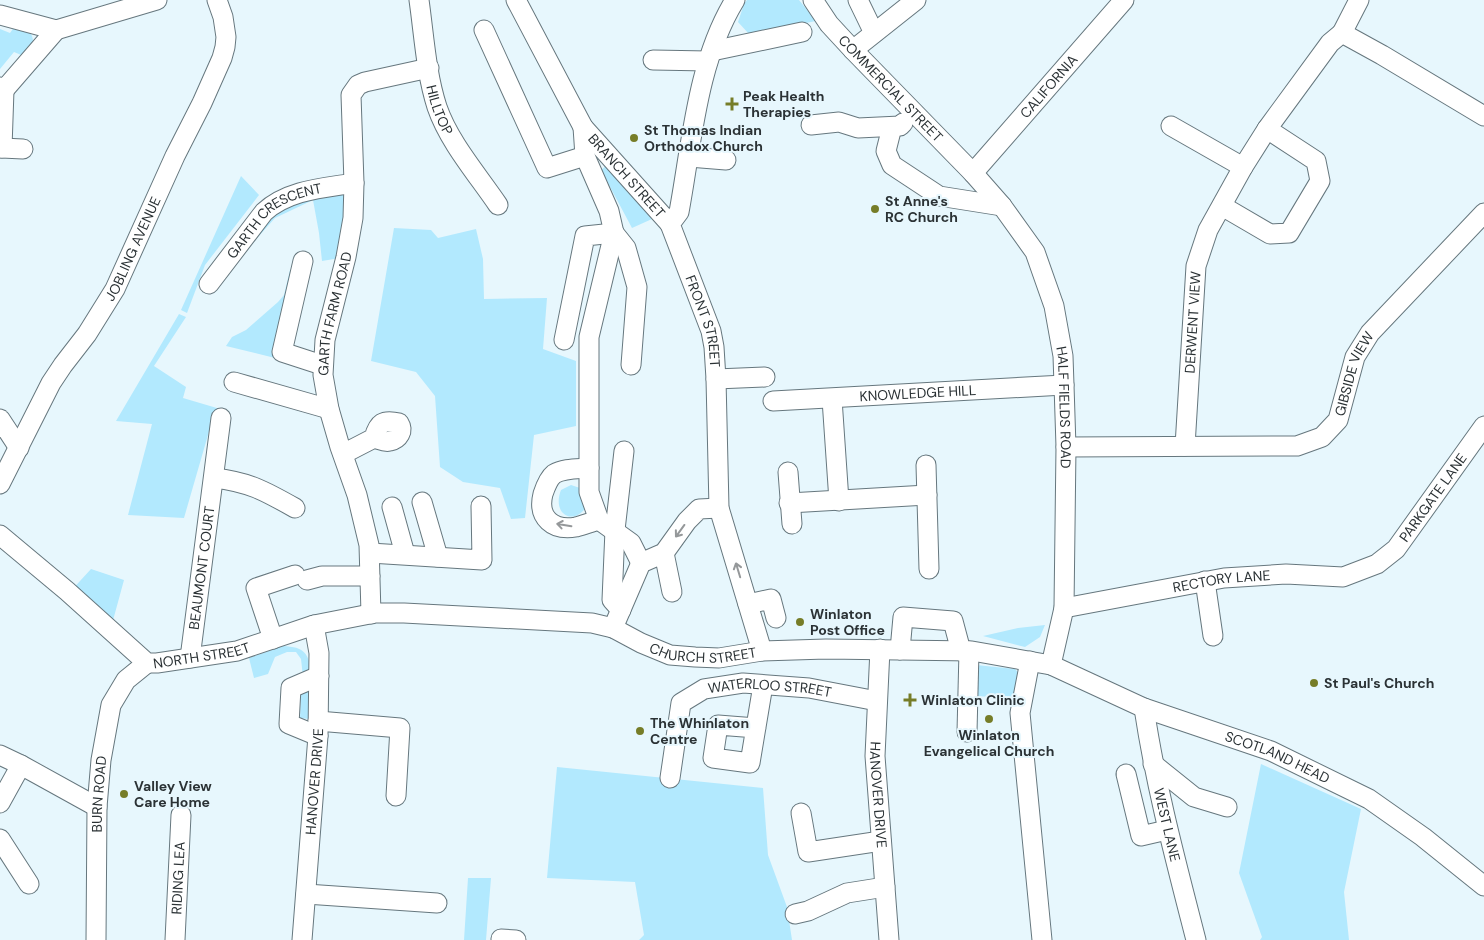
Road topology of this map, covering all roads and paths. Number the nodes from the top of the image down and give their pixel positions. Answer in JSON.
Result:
{"nodes":[{"id":1,"x":157,"y":0,"type":"edge"},
{"id":2,"x":216,"y":0,"type":"edge"},
{"id":3,"x":419,"y":0,"type":"edge"},
{"id":4,"x":516,"y":0,"type":"edge"},
{"id":5,"x":813,"y":0,"type":"edge"},
{"id":6,"x":858,"y":0,"type":"edge"},
{"id":7,"x":1124,"y":0,"type":"edge"},
{"id":8,"x":1359,"y":0,"type":"edge"},
{"id":9,"x":912,"y":2,"type":"edge"},
{"id":10,"x":727,"y":3,"type":"edge"},
{"id":11,"x":0,"y":15,"type":"edge"},
{"id":12,"x":56,"y":30,"type":"junction"},
{"id":13,"x":484,"y":30,"type":"dead end"},
{"id":14,"x":802,"y":32,"type":"dead end"},
{"id":15,"x":874,"y":33,"type":"junction"},
{"id":16,"x":1342,"y":33,"type":"junction"},
{"id":17,"x":853,"y":50,"type":"junction"},
{"id":18,"x":710,"y":56,"type":"junction"},
{"id":19,"x":653,"y":60,"type":"dead end"},
{"id":20,"x":429,"y":68,"type":"junction"},
{"id":21,"x":2,"y":88,"type":"edge"},
{"id":22,"x":913,"y":111,"type":"junction"},
{"id":23,"x":1484,"y":116,"type":"edge"},
{"id":24,"x":811,"y":125,"type":"dead end"},
{"id":25,"x":1171,"y":126,"type":"dead end"},
{"id":26,"x":583,"y":127,"type":"junction"},
{"id":27,"x":892,"y":127,"type":"junction"},
{"id":28,"x":1267,"y":129,"type":"junction"},
{"id":29,"x":1,"y":148,"type":"edge"},
{"id":30,"x":23,"y":149,"type":"dead end"},
{"id":31,"x":585,"y":156,"type":"junction"},
{"id":32,"x":689,"y":157,"type":"junction"},
{"id":33,"x":726,"y":160,"type":"dead end"},
{"id":34,"x":1243,"y":167,"type":"junction"},
{"id":35,"x":973,"y":173,"type":"junction"},
{"id":36,"x":354,"y":183,"type":"junction"},
{"id":37,"x":498,"y":205,"type":"dead end"},
{"id":38,"x":1002,"y":206,"type":"junction"},
{"id":39,"x":1222,"y":206,"type":"junction"},
{"id":40,"x":1484,"y":213,"type":"edge"},
{"id":41,"x":670,"y":224,"type":"junction"},
{"id":42,"x":614,"y":233,"type":"junction"},
{"id":43,"x":303,"y":262,"type":"dead end"},
{"id":44,"x":209,"y":284,"type":"dead end"},
{"id":45,"x":564,"y":340,"type":"dead end"},
{"id":46,"x":322,"y":365,"type":"junction"},
{"id":47,"x":631,"y":365,"type":"dead end"},
{"id":48,"x":765,"y":378,"type":"dead end"},
{"id":49,"x":716,"y":379,"type":"junction"},
{"id":50,"x":234,"y":382,"type":"dead end"},
{"id":51,"x":1064,"y":385,"type":"junction"},
{"id":52,"x":832,"y":399,"type":"junction"},
{"id":53,"x":772,"y":401,"type":"dead end"},
{"id":54,"x":329,"y":409,"type":"junction"},
{"id":55,"x":221,"y":418,"type":"dead end"},
{"id":56,"x":0,"y":419,"type":"edge"},
{"id":57,"x":1484,"y":426,"type":"edge"},
{"id":58,"x":374,"y":438,"type":"dead end"},
{"id":59,"x":1185,"y":446,"type":"junction"},
{"id":60,"x":1066,"y":447,"type":"junction"},
{"id":61,"x":19,"y":448,"type":"junction"},
{"id":62,"x":624,"y":451,"type":"dead end"},
{"id":63,"x":343,"y":454,"type":"junction"},
{"id":64,"x":926,"y":465,"type":"dead end"},
{"id":65,"x":589,"y":468,"type":"junction"},
{"id":66,"x":788,"y":472,"type":"dead end"},
{"id":67,"x":214,"y":478,"type":"junction"},
{"id":68,"x":0,"y":484,"type":"edge"},
{"id":69,"x":927,"y":495,"type":"junction"},
{"id":70,"x":839,"y":501,"type":"junction"},
{"id":71,"x":422,"y":502,"type":"dead end"},
{"id":72,"x":789,"y":503,"type":"junction"},
{"id":73,"x":481,"y":506,"type":"dead end"},
{"id":74,"x":392,"y":507,"type":"dead end"},
{"id":75,"x":295,"y":508,"type":"dead end"},
{"id":76,"x":719,"y":508,"type":"junction"},
{"id":77,"x":599,"y":520,"type":"junction"},
{"id":78,"x":792,"y":524,"type":"dead end"},
{"id":79,"x":615,"y":530,"type":"junction"},
{"id":80,"x":0,"y":535,"type":"edge"},
{"id":81,"x":370,"y":553,"type":"junction"},
{"id":82,"x":664,"y":553,"type":"junction"},
{"id":83,"x":405,"y":554,"type":"junction"},
{"id":84,"x":438,"y":557,"type":"junction"},
{"id":85,"x":641,"y":564,"type":"junction"},
{"id":86,"x":1377,"y":564,"type":"joint"},
{"id":87,"x":929,"y":569,"type":"dead end"},
{"id":88,"x":370,"y":576,"type":"junction"},
{"id":89,"x":1205,"y":582,"type":"junction"},
{"id":90,"x":672,"y":592,"type":"dead end"},
{"id":91,"x":748,"y":604,"type":"junction"},
{"id":92,"x":1064,"y":608,"type":"junction"},
{"id":93,"x":620,"y":610,"type":"junction"},
{"id":94,"x":365,"y":615,"type":"junction"},
{"id":95,"x":776,"y":618,"type":"dead end"},
{"id":96,"x":314,"y":625,"type":"junction"},
{"id":97,"x":612,"y":628,"type":"junction"},
{"id":98,"x":1213,"y":636,"type":"dead end"},
{"id":99,"x":272,"y":639,"type":"junction"},
{"id":100,"x":880,"y":649,"type":"junction"},
{"id":101,"x":900,"y":650,"type":"junction"},
{"id":102,"x":762,"y":651,"type":"junction"},
{"id":103,"x":965,"y":651,"type":"junction"},
{"id":104,"x":190,"y":658,"type":"junction"},
{"id":105,"x":1030,"y":661,"type":"junction"},
{"id":106,"x":147,"y":663,"type":"junction"},
{"id":107,"x":1051,"y":665,"type":"junction"},
{"id":108,"x":319,"y":676,"type":"junction"},
{"id":109,"x":763,"y":685,"type":"junction"},
{"id":110,"x":877,"y":701,"type":"junction"},
{"id":111,"x":1144,"y":708,"type":"junction"},
{"id":112,"x":318,"y":728,"type":"junction"},
{"id":113,"x":756,"y":728,"type":"dead end"},
{"id":114,"x":967,"y":732,"type":"dead end"},
{"id":115,"x":0,"y":755,"type":"edge"},
{"id":116,"x":1153,"y":764,"type":"junction"},
{"id":117,"x":21,"y":765,"type":"junction"},
{"id":118,"x":1126,"y":774,"type":"dead end"},
{"id":119,"x":670,"y":778,"type":"dead end"},
{"id":120,"x":396,"y":796,"type":"dead end"},
{"id":121,"x":0,"y":803,"type":"edge"},
{"id":122,"x":97,"y":807,"type":"junction"},
{"id":123,"x":1228,"y":807,"type":"dead end"},
{"id":124,"x":801,"y":814,"type":"dead end"},
{"id":125,"x":182,"y":815,"type":"dead end"},
{"id":126,"x":1168,"y":830,"type":"junction"},
{"id":127,"x":0,"y":839,"type":"edge"},
{"id":128,"x":882,"y":841,"type":"junction"},
{"id":129,"x":29,"y":884,"type":"dead end"},
{"id":130,"x":1484,"y":886,"type":"edge"},
{"id":131,"x":885,"y":887,"type":"junction"},
{"id":132,"x":306,"y":894,"type":"junction"},
{"id":133,"x":438,"y":903,"type":"dead end"},
{"id":134,"x":795,"y":914,"type":"dead end"},
{"id":135,"x":96,"y":940,"type":"edge"},
{"id":136,"x":175,"y":940,"type":"edge"},
{"id":137,"x":302,"y":940,"type":"edge"},
{"id":138,"x":889,"y":940,"type":"edge"},
{"id":139,"x":1042,"y":940,"type":"edge"},
{"id":140,"x":1196,"y":940,"type":"edge"}],
"edges":[{"from":1,"to":12,"type":"street"},
{"from":2,"to":61,"type":"street","name":"JOBLING AVENUE"},
{"from":3,"to":20,"type":"street","name":"HILLTOP"},
{"from":4,"to":26,"type":"street"},
{"from":5,"to":17,"type":"street","name":"COMMERCIAL STREET"},
{"from":6,"to":15,"type":"street"},
{"from":7,"to":35,"type":"street","name":"CALIFORNIA"},
{"from":8,"to":16,"type":"street","name":"DERWENT VIEW"},
{"from":9,"to":15,"type":"street"},
{"from":10,"to":18,"type":"street"},
{"from":11,"to":12,"type":"street"},
{"from":12,"to":21,"type":"street"},
{"from":13,"to":31,"type":"street"},
{"from":14,"to":18,"type":"street"},
{"from":15,"to":17,"type":"street"},
{"from":16,"to":23,"type":"street"},
{"from":16,"to":28,"type":"street","name":"DERWENT VIEW"},
{"from":17,"to":22,"type":"street","name":"COMMERCIAL STREET"},
{"from":18,"to":19,"type":"street"},
{"from":18,"to":32,"type":"street"},
{"from":20,"to":36,"type":"street","name":"GARTH FARM ROAD"},
{"from":20,"to":37,"type":"street","name":"HILLTOP"},
{"from":21,"to":29,"type":"street"},
{"from":22,"to":27,"type":"street"},
{"from":22,"to":35,"type":"street","name":"COMMERCIAL STREET"},
{"from":24,"to":27,"type":"street"},
{"from":25,"to":34,"type":"street"},
{"from":26,"to":31,"type":"street"},
{"from":26,"to":41,"type":"street","name":"BRANCH STREET"},
{"from":27,"to":38,"type":"street"},
{"from":28,"to":34,"type":"street","name":"DERWENT VIEW"},
{"from":28,"to":39,"type":"street"},
{"from":29,"to":30,"type":"street"},
{"from":31,"to":42,"type":"street"},
{"from":32,"to":33,"type":"street"},
{"from":32,"to":41,"type":"street"},
{"from":34,"to":39,"type":"street","name":"DERWENT VIEW"},
{"from":35,"to":38,"type":"street","name":"HALF FIELDS ROAD"},
{"from":36,"to":44,"type":"street","name":"GARTH CRESCENT"},
{"from":36,"to":46,"type":"street","name":"GARTH FARM ROAD"},
{"from":38,"to":51,"type":"street","name":"HALF FIELDS ROAD"},
{"from":39,"to":59,"type":"street","name":"DERWENT VIEW"},
{"from":40,"to":59,"type":"street","name":"GIBSIDE VIEW"},
{"from":41,"to":49,"type":"street","name":"FRONT STREET"},
{"from":42,"to":45,"type":"street"},
{"from":42,"to":47,"type":"street"},
{"from":42,"to":65,"type":"street"},
{"from":43,"to":46,"type":"street"},
{"from":46,"to":54,"type":"street","name":"GARTH FARM ROAD"},
{"from":48,"to":49,"type":"street"},
{"from":49,"to":76,"type":"street","name":"FRONT STREET"},
{"from":50,"to":54,"type":"street"},
{"from":51,"to":52,"type":"street","name":"KNOWLEDGE HILL"},
{"from":51,"to":60,"type":"street","name":"HALF FIELDS ROAD"},
{"from":52,"to":53,"type":"street","name":"KNOWLEDGE HILL"},
{"from":52,"to":70,"type":"street"},
{"from":54,"to":63,"type":"street","name":"GARTH FARM ROAD"},
{"from":55,"to":67,"type":"street","name":"BEAUMONT COURT"},
{"from":56,"to":61,"type":"street"},
{"from":57,"to":86,"type":"street","name":"PARKGATE LANE"},
{"from":58,"to":63,"type":"street"},
{"from":59,"to":60,"type":"street","name":"GIBSIDE VIEW"},
{"from":60,"to":92,"type":"street","name":"HALF FIELDS ROAD"},
{"from":61,"to":68,"type":"street","name":"JOBLING AVENUE"},
{"from":62,"to":79,"type":"street"},
{"from":63,"to":81,"type":"street","name":"GARTH FARM ROAD"},
{"from":64,"to":69,"type":"street"},
{"from":65,"to":77,"type":"street"},
{"from":77,"to":65,"type":"street","one_way":true},
{"from":66,"to":72,"type":"street"},
{"from":67,"to":75,"type":"street"},
{"from":67,"to":104,"type":"street","name":"BEAUMONT COURT"},
{"from":69,"to":70,"type":"street"},
{"from":69,"to":87,"type":"street"},
{"from":70,"to":72,"type":"street"},
{"from":71,"to":84,"type":"street"},
{"from":72,"to":78,"type":"street"},
{"from":73,"to":84,"type":"street"},
{"from":74,"to":83,"type":"street"},
{"from":76,"to":82,"type":"street","one_way":true},
{"from":91,"to":76,"type":"street","name":"FRONT STREET","one_way":true},
{"from":77,"to":79,"type":"street"},
{"from":79,"to":85,"type":"street"},
{"from":79,"to":93,"type":"street"},
{"from":80,"to":106,"type":"street","name":"NORTH STREET"},
{"from":81,"to":83,"type":"street"},
{"from":81,"to":88,"type":"street","name":"GARTH FARM ROAD"},
{"from":82,"to":85,"type":"street"},
{"from":82,"to":90,"type":"street"},
{"from":83,"to":84,"type":"street"},
{"from":85,"to":93,"type":"street"},
{"from":86,"to":89,"type":"street","name":"RECTORY LANE"},
{"from":88,"to":94,"type":"street","name":"GARTH FARM ROAD"},
{"from":88,"to":99,"type":"street"},
{"from":89,"to":92,"type":"street","name":"RECTORY LANE"},
{"from":89,"to":98,"type":"street"},
{"from":91,"to":95,"type":"street"},
{"from":91,"to":102,"type":"street","name":"FRONT STREET"},
{"from":92,"to":107,"type":"street","name":"HALF FIELDS ROAD"},
{"from":93,"to":97,"type":"street"},
{"from":94,"to":96,"type":"street","name":"CHURCH STREET"},
{"from":94,"to":97,"type":"street","name":"CHURCH STREET"},
{"from":96,"to":99,"type":"street","name":"NORTH STREET"},
{"from":96,"to":108,"type":"street","name":"HANOVER DRIVE"},
{"from":97,"to":102,"type":"street","name":"CHURCH STREET"},
{"from":99,"to":104,"type":"street","name":"NORTH STREET"},
{"from":100,"to":101,"type":"street","name":"CHURCH STREET"},
{"from":100,"to":102,"type":"street","name":"CHURCH STREET"},
{"from":100,"to":110,"type":"street","name":"HANOVER DRIVE"},
{"from":101,"to":103,"type":"street","name":"CHURCH STREET"},
{"from":101,"to":103,"type":"street"},
{"from":103,"to":105,"type":"street","name":"CHURCH STREET"},
{"from":103,"to":114,"type":"street"},
{"from":104,"to":106,"type":"street","name":"NORTH STREET"},
{"from":105,"to":107,"type":"street","name":"CHURCH STREET"},
{"from":105,"to":139,"type":"street"},
{"from":106,"to":122,"type":"street","name":"BURN ROAD"},
{"from":107,"to":111,"type":"street","name":"SCOTLAND HEAD"},
{"from":108,"to":112,"type":"street","name":"HANOVER DRIVE"},
{"from":108,"to":112,"type":"street"},
{"from":109,"to":110,"type":"street","name":"WATERLOO STREET"},
{"from":109,"to":113,"type":"street"},
{"from":109,"to":119,"type":"street","name":"WATERLOO STREET"},
{"from":110,"to":128,"type":"street","name":"HANOVER DRIVE"},
{"from":111,"to":116,"type":"street","name":"WEST LANE"},
{"from":111,"to":130,"type":"street","name":"SCOTLAND HEAD"},
{"from":112,"to":120,"type":"street"},
{"from":112,"to":132,"type":"street","name":"HANOVER DRIVE"},
{"from":115,"to":117,"type":"street"},
{"from":116,"to":123,"type":"street"},
{"from":116,"to":126,"type":"street","name":"WEST LANE"},
{"from":117,"to":121,"type":"street"},
{"from":117,"to":122,"type":"street"},
{"from":118,"to":126,"type":"street"},
{"from":122,"to":135,"type":"street","name":"BURN ROAD"},
{"from":124,"to":128,"type":"street"},
{"from":125,"to":136,"type":"street","name":"RIDING LEA"},
{"from":126,"to":140,"type":"street","name":"WEST LANE"},
{"from":127,"to":129,"type":"street"},
{"from":128,"to":131,"type":"street","name":"HANOVER DRIVE"},
{"from":131,"to":134,"type":"street"},
{"from":131,"to":138,"type":"street","name":"HANOVER DRIVE"},
{"from":132,"to":133,"type":"street"},
{"from":132,"to":137,"type":"street","name":"HANOVER DRIVE"}]}
